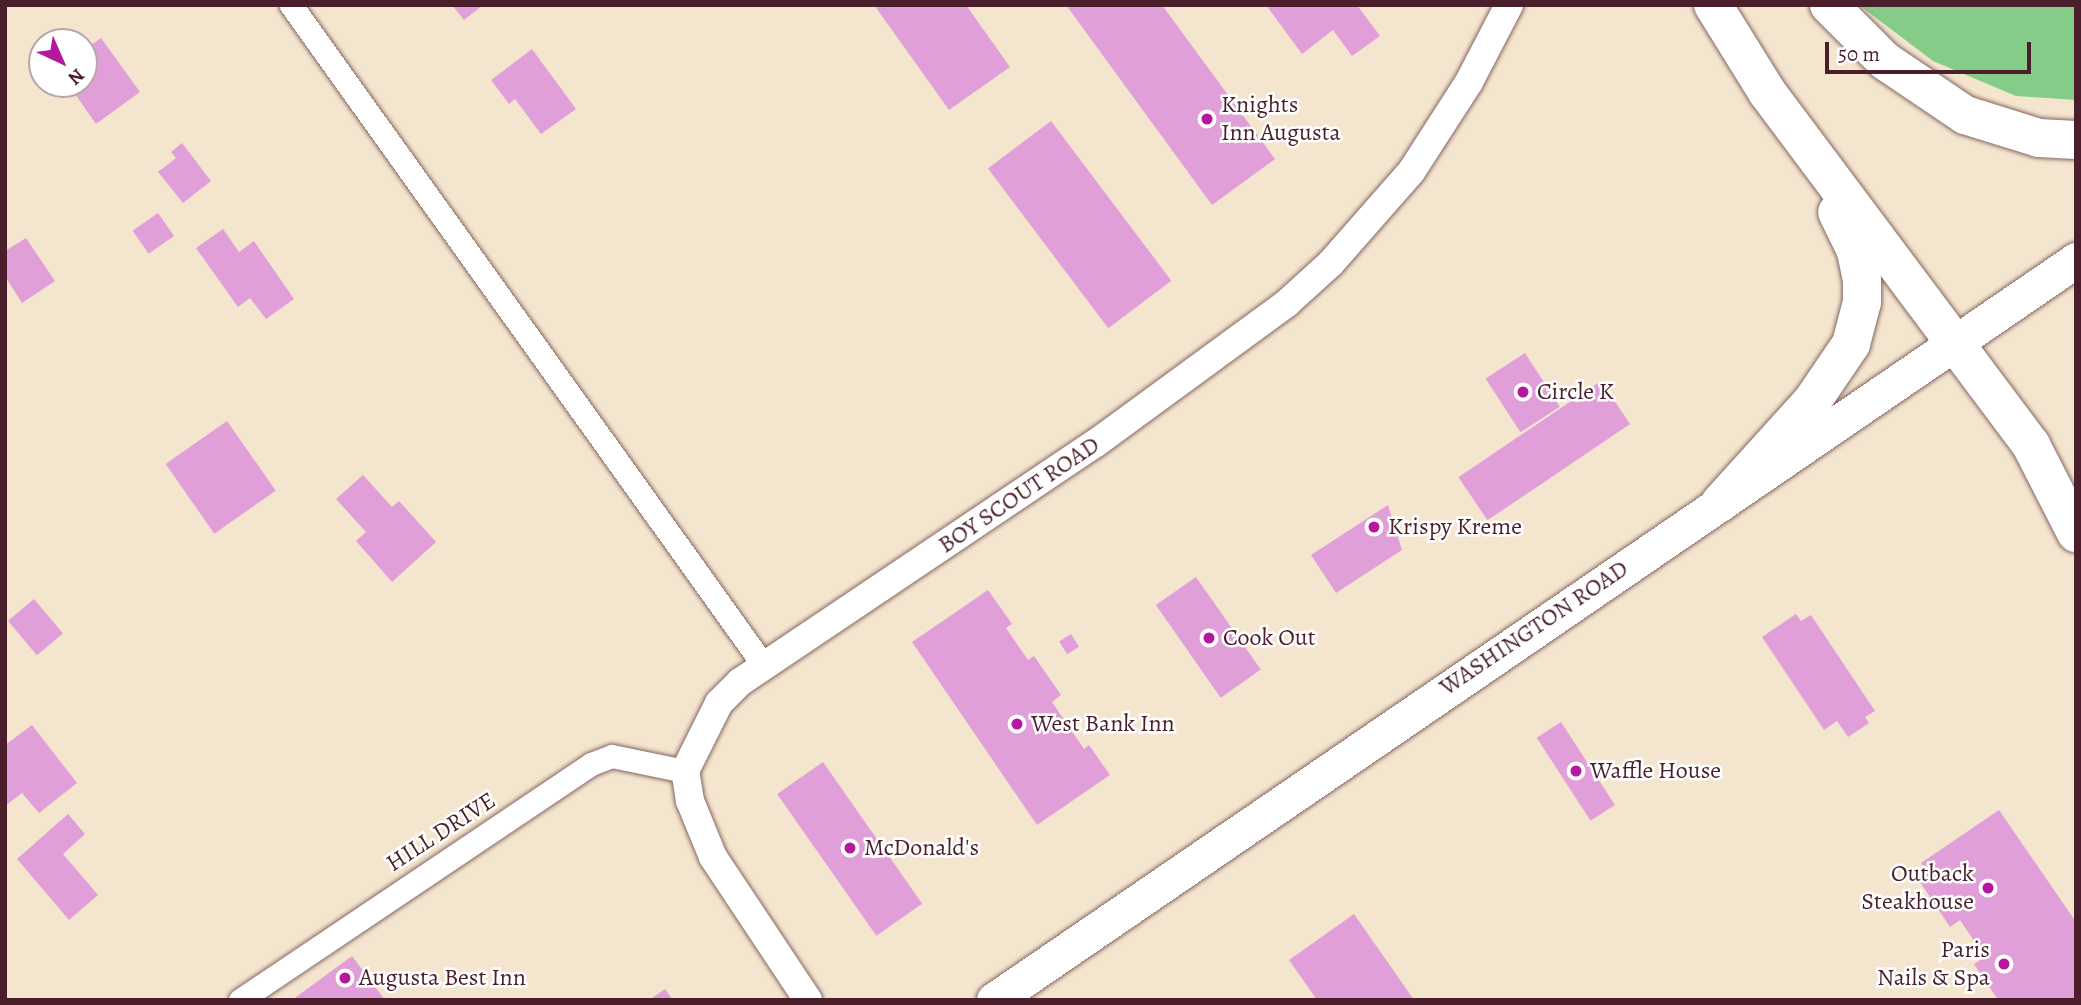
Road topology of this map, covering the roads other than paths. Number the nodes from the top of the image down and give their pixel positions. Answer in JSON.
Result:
{"nodes":[{"id":1,"x":291,"y":5,"type":"edge"},
{"id":2,"x":1509,"y":5,"type":"edge"},
{"id":3,"x":1712,"y":5,"type":"edge"},
{"id":4,"x":1829,"y":5,"type":"edge"},
{"id":5,"x":2076,"y":139,"type":"edge"},
{"id":6,"x":2076,"y":260,"type":"edge"},
{"id":7,"x":1955,"y":343,"type":"junction"},
{"id":8,"x":1720,"y":503,"type":"junction"},
{"id":9,"x":2076,"y":533,"type":"edge"},
{"id":10,"x":764,"y":666,"type":"junction"},
{"id":11,"x":685,"y":771,"type":"junction"},
{"id":12,"x":240,"y":1000,"type":"edge"},
{"id":13,"x":808,"y":1000,"type":"edge"},
{"id":14,"x":993,"y":1000,"type":"edge"}],
"edges":[{"from":1,"to":10,"type":"street"},
{"from":2,"to":10,"type":"street","name":"BOY SCOUT ROAD"},
{"from":3,"to":7,"type":"highway"},
{"from":3,"to":8,"type":"highway"},
{"from":4,"to":5,"type":"highway"},
{"from":6,"to":7,"type":"main road","name":"WASHINGTON ROAD"},
{"from":7,"to":8,"type":"main road","name":"WASHINGTON ROAD"},
{"from":7,"to":9,"type":"highway"},
{"from":8,"to":14,"type":"main road","name":"WASHINGTON ROAD"},
{"from":10,"to":11,"type":"street","name":"BOY SCOUT ROAD"},
{"from":11,"to":12,"type":"street","name":"HILL DRIVE"},
{"from":11,"to":13,"type":"street"}]}
